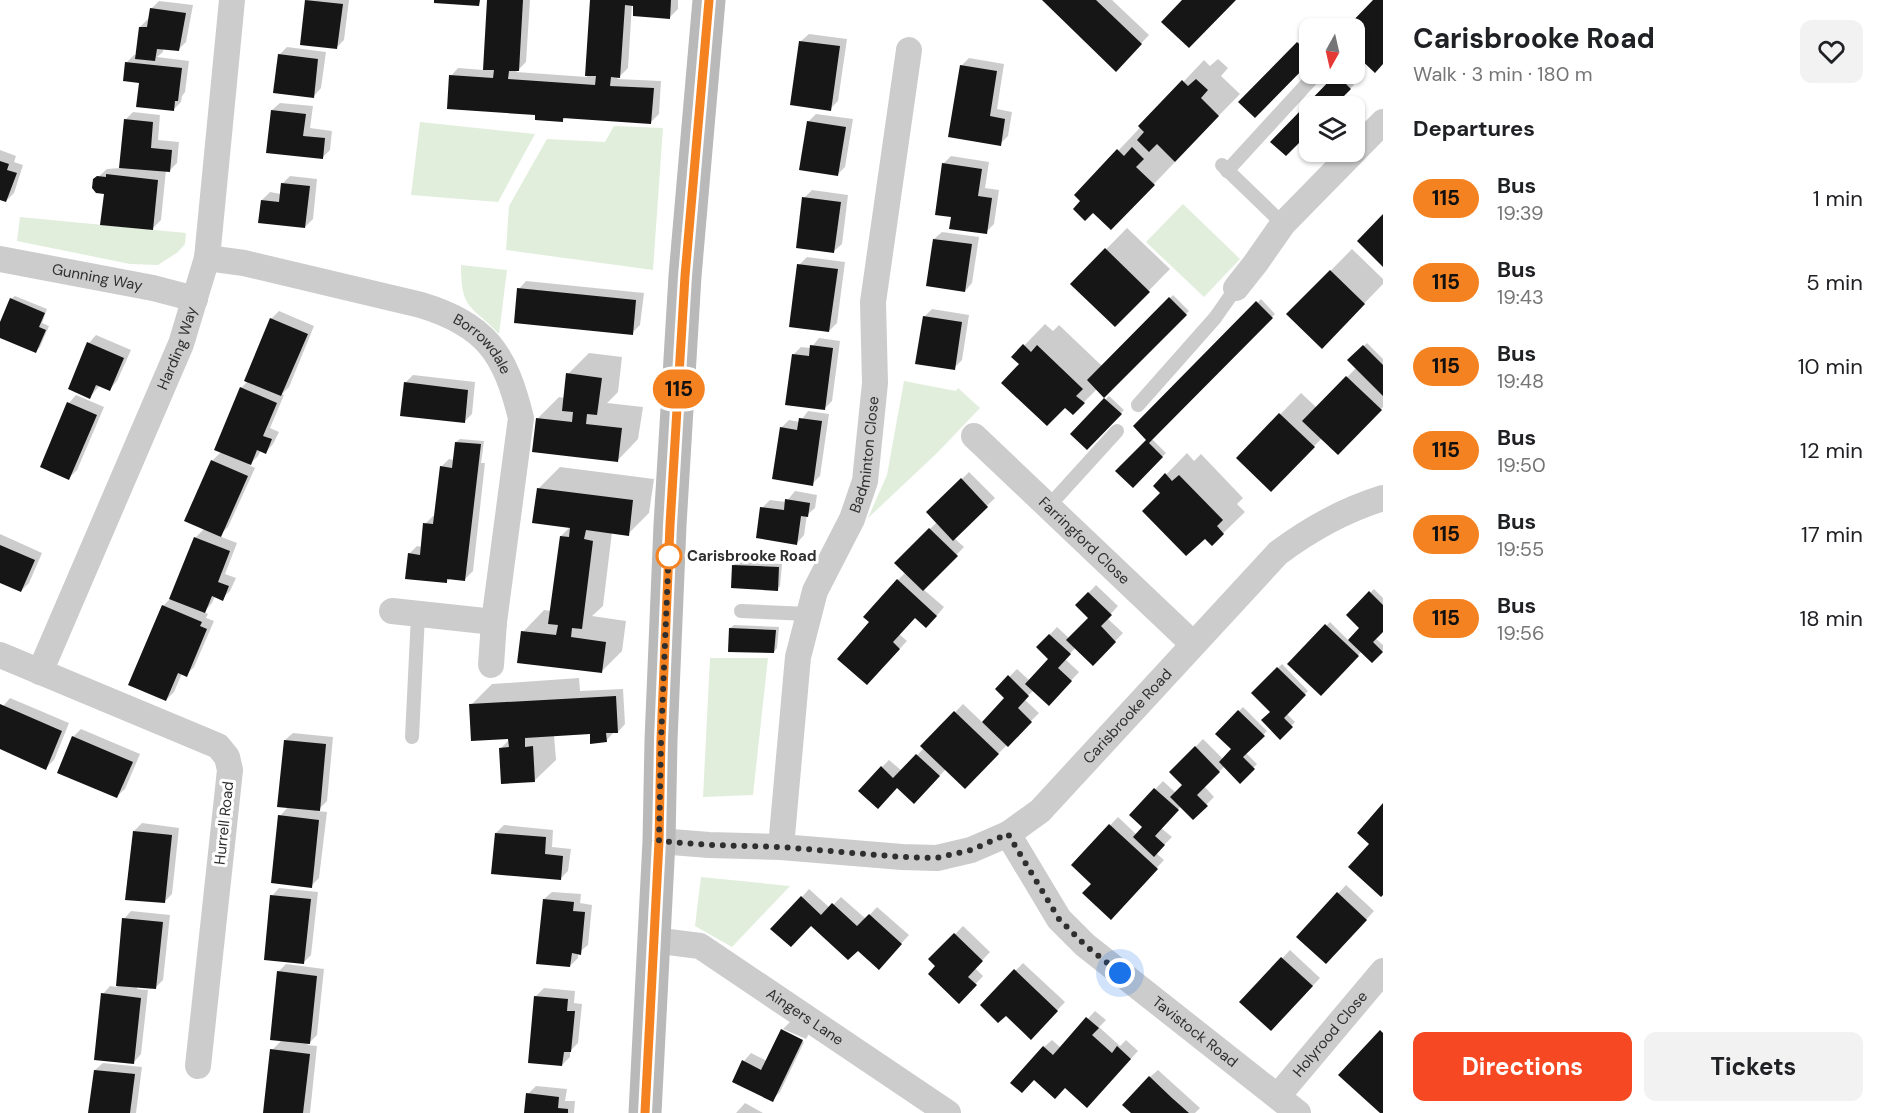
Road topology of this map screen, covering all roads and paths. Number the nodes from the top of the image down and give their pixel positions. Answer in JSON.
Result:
{"nodes":[{"id":1,"x":232,"y":0,"type":"edge"},
{"id":2,"x":709,"y":0,"type":"edge"},
{"id":3,"x":909,"y":50,"type":"dead end"},
{"id":4,"x":1306,"y":84,"type":"edge"},
{"id":5,"x":1383,"y":122,"type":"edge"},
{"id":6,"x":1283,"y":224,"type":"junction"},
{"id":7,"x":207,"y":258,"type":"junction"},
{"id":8,"x":0,"y":260,"type":"edge"},
{"id":9,"x":1236,"y":288,"type":"joint"},
{"id":10,"x":195,"y":299,"type":"junction"},
{"id":11,"x":1138,"y":405,"type":"dead end"},
{"id":12,"x":1117,"y":431,"type":"dead end"},
{"id":13,"x":974,"y":436,"type":"dead end"},
{"id":14,"x":1383,"y":498,"type":"edge"},
{"id":15,"x":1048,"y":507,"type":"junction"},
{"id":16,"x":392,"y":611,"type":"dead end"},
{"id":17,"x":741,"y":611,"type":"dead end"},
{"id":18,"x":809,"y":614,"type":"junction"},
{"id":19,"x":418,"y":615,"type":"junction"},
{"id":20,"x":494,"y":622,"type":"junction"},
{"id":21,"x":1193,"y":644,"type":"junction"},
{"id":22,"x":0,"y":655,"type":"edge"},
{"id":23,"x":491,"y":665,"type":"dead end"},
{"id":24,"x":40,"y":672,"type":"junction"},
{"id":25,"x":412,"y":737,"type":"dead end"},
{"id":26,"x":1008,"y":834,"type":"junction"},
{"id":27,"x":659,"y":841,"type":"junction"},
{"id":28,"x":781,"y":847,"type":"junction"},
{"id":29,"x":653,"y":940,"type":"junction"},
{"id":30,"x":1383,"y":971,"type":"edge"},
{"id":31,"x":198,"y":1066,"type":"dead end"},
{"id":32,"x":1278,"y":1096,"type":"junction"},
{"id":33,"x":645,"y":1113,"type":"edge"},
{"id":34,"x":948,"y":1113,"type":"edge"},
{"id":35,"x":1298,"y":1113,"type":"edge"}],
"edges":[{"from":1,"to":7,"type":"street","name":"Harding Way"},
{"from":2,"to":27,"type":"main road"},
{"from":3,"to":18,"type":"street","name":"Badminton Close"},
{"from":4,"to":6,"type":"lane"},
{"from":5,"to":6,"type":"street"},
{"from":6,"to":9,"type":"street"},
{"from":7,"to":10,"type":"street","name":"Harding Way"},
{"from":7,"to":20,"type":"street","name":"Borrowdale"},
{"from":8,"to":10,"type":"street","name":"Gunning Way"},
{"from":9,"to":11,"type":"lane"},
{"from":10,"to":24,"type":"street","name":"Harding Way"},
{"from":12,"to":15,"type":"lane"},
{"from":13,"to":15,"type":"street","name":"Farringford Close"},
{"from":14,"to":21,"type":"street","name":"Carisbrooke Road"},
{"from":15,"to":21,"type":"street","name":"Farringford Close"},
{"from":16,"to":19,"type":"street"},
{"from":17,"to":18,"type":"lane"},
{"from":18,"to":28,"type":"street","name":"Badminton Close"},
{"from":19,"to":20,"type":"street"},
{"from":19,"to":25,"type":"lane"},
{"from":20,"to":23,"type":"street","name":"Borrowdale"},
{"from":21,"to":26,"type":"street","name":"Carisbrooke Road"},
{"from":22,"to":24,"type":"street","name":"Hurrell Road"},
{"from":24,"to":31,"type":"street","name":"Hurrell Road"},
{"from":26,"to":28,"type":"street","name":"Carisbrooke Road"},
{"from":26,"to":32,"type":"street","name":"Tavistock Road"},
{"from":27,"to":28,"type":"street","name":"Carisbrooke Road"},
{"from":27,"to":29,"type":"main road"},
{"from":29,"to":33,"type":"main road"},
{"from":29,"to":34,"type":"street","name":"Aingers Lane"},
{"from":30,"to":32,"type":"street","name":"Holyrood Close"},
{"from":32,"to":35,"type":"street","name":"Tavistock Road"}]}
